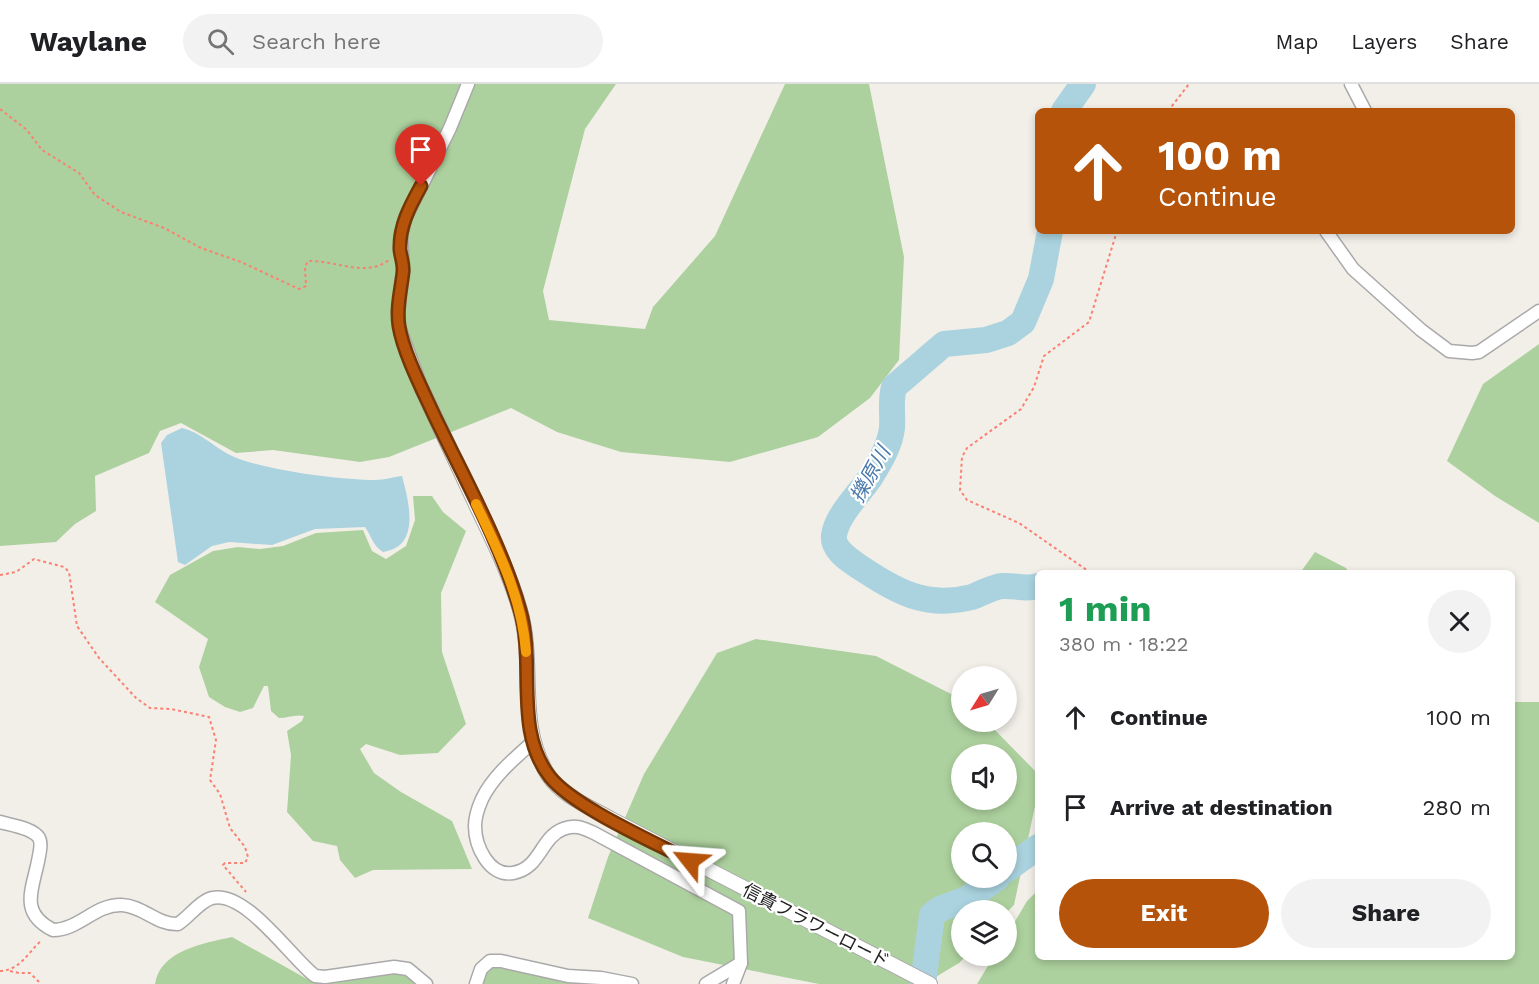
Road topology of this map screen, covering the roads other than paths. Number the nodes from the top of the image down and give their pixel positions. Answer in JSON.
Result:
{"nodes":[{"id":1,"x":468,"y":84,"type":"edge"},
{"id":2,"x":1351,"y":84,"type":"edge"},
{"id":3,"x":1363,"y":108,"type":"edge"},
{"id":4,"x":1328,"y":234,"type":"edge"},
{"id":5,"x":1539,"y":311,"type":"edge"},
{"id":6,"x":422,"y":389,"type":"joint"},
{"id":7,"x":534,"y":741,"type":"junction"},
{"id":8,"x":0,"y":822,"type":"edge"},
{"id":9,"x":741,"y":963,"type":"junction"},
{"id":10,"x":426,"y":984,"type":"edge"},
{"id":11,"x":476,"y":984,"type":"edge"},
{"id":12,"x":632,"y":984,"type":"edge"},
{"id":13,"x":706,"y":984,"type":"edge"},
{"id":14,"x":733,"y":984,"type":"edge"},
{"id":15,"x":930,"y":984,"type":"edge"}],
"edges":[{"from":1,"to":6,"type":"street"},
{"from":2,"to":3,"type":"street"},
{"from":4,"to":5,"type":"street"},
{"from":6,"to":7,"type":"street","name":"信貴フラワーロード"},
{"from":7,"to":9,"type":"street"},
{"from":7,"to":15,"type":"street","name":"信貴フラワーロード"},
{"from":8,"to":10,"type":"street"},
{"from":9,"to":13,"type":"street"},
{"from":9,"to":14,"type":"street"},
{"from":11,"to":12,"type":"street"}]}
